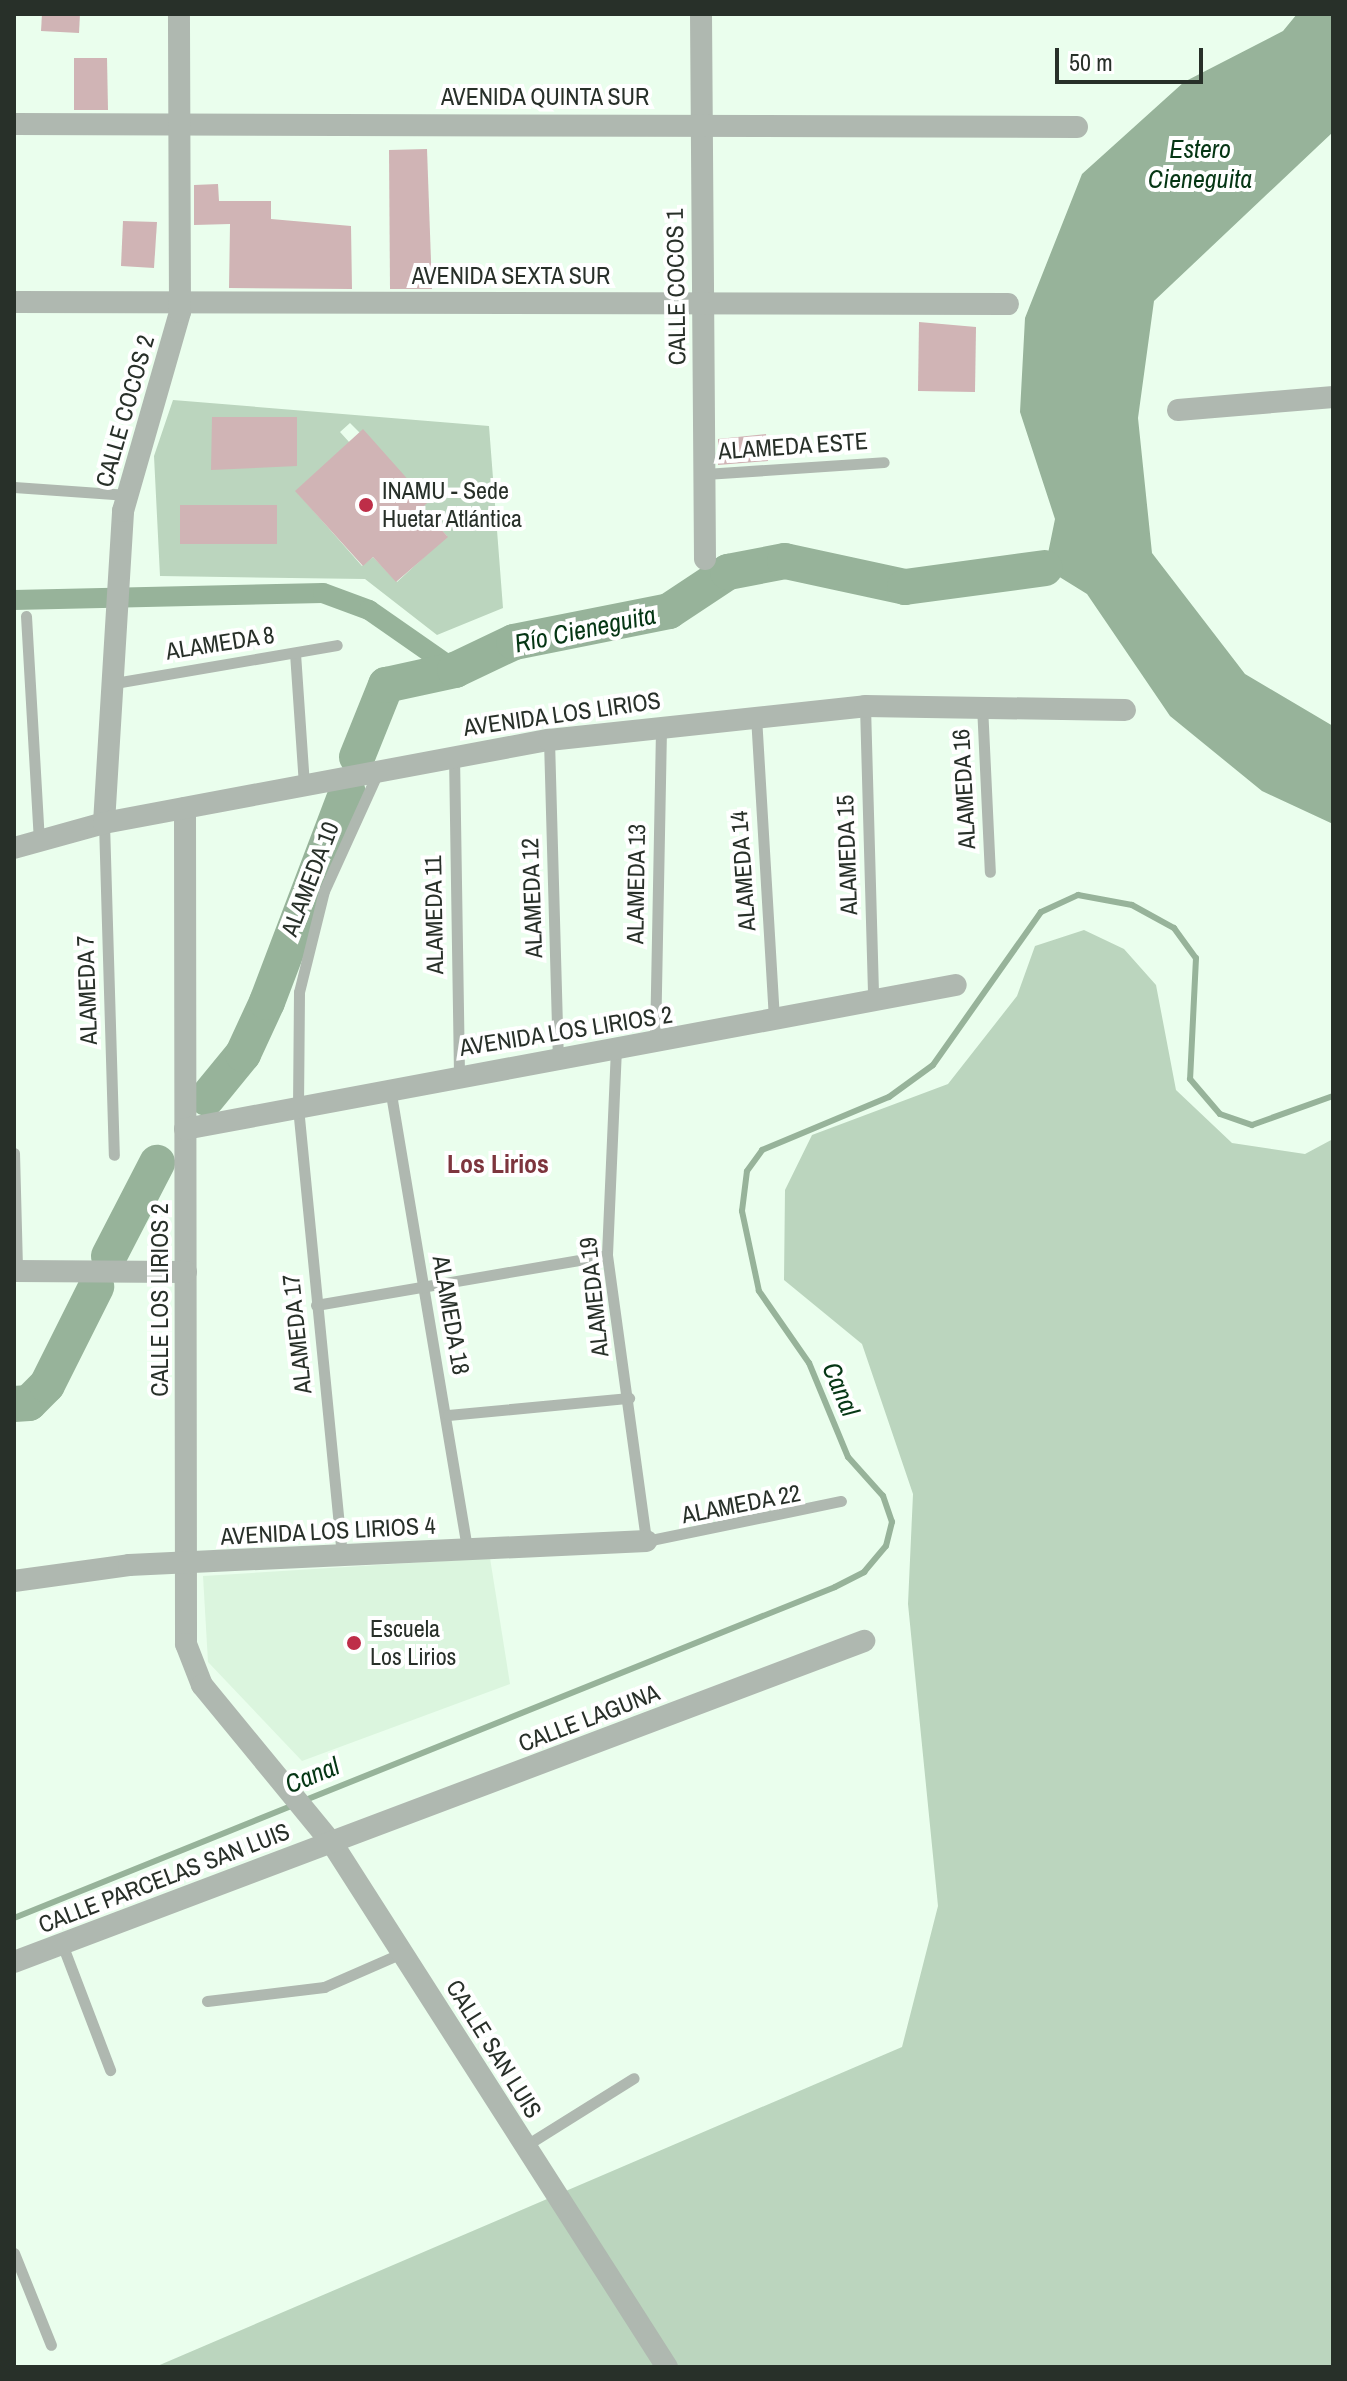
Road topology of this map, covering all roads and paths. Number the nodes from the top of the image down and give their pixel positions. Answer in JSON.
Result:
{"nodes":[{"id":1,"x":179,"y":14,"type":"edge"},
{"id":2,"x":701,"y":14,"type":"edge"},
{"id":3,"x":700,"y":123,"type":"junction"},
{"id":4,"x":14,"y":124,"type":"edge"},
{"id":5,"x":178,"y":124,"type":"junction"},
{"id":6,"x":1077,"y":127,"type":"dead end"},
{"id":7,"x":14,"y":302,"type":"edge"},
{"id":8,"x":180,"y":302,"type":"junction"},
{"id":9,"x":702,"y":303,"type":"junction"},
{"id":10,"x":1008,"y":304,"type":"dead end"},
{"id":11,"x":1333,"y":397,"type":"edge"},
{"id":12,"x":1178,"y":410,"type":"dead end"},
{"id":13,"x":884,"y":462,"type":"dead end"},
{"id":14,"x":705,"y":474,"type":"junction"},
{"id":15,"x":14,"y":487,"type":"edge"},
{"id":16,"x":128,"y":495,"type":"junction"},
{"id":17,"x":705,"y":559,"type":"dead end"},
{"id":18,"x":26,"y":616,"type":"dead end"},
{"id":19,"x":337,"y":645,"type":"dead end"},
{"id":20,"x":295,"y":653,"type":"junction"},
{"id":21,"x":109,"y":684,"type":"junction"},
{"id":22,"x":982,"y":704,"type":"junction"},
{"id":23,"x":865,"y":706,"type":"junction"},
{"id":24,"x":1125,"y":710,"type":"dead end"},
{"id":25,"x":756,"y":715,"type":"junction"},
{"id":26,"x":661,"y":727,"type":"junction"},
{"id":27,"x":549,"y":740,"type":"junction"},
{"id":28,"x":454,"y":755,"type":"junction"},
{"id":29,"x":380,"y":768,"type":"junction"},
{"id":30,"x":304,"y":784,"type":"junction"},
{"id":31,"x":185,"y":808,"type":"junction"},
{"id":32,"x":104,"y":823,"type":"junction"},
{"id":33,"x":39,"y":841,"type":"junction"},
{"id":34,"x":14,"y":848,"type":"edge"},
{"id":35,"x":990,"y":872,"type":"dead end"},
{"id":36,"x":956,"y":985,"type":"dead end"},
{"id":37,"x":873,"y":1003,"type":"junction"},
{"id":38,"x":775,"y":1024,"type":"junction"},
{"id":39,"x":655,"y":1042,"type":"junction"},
{"id":40,"x":616,"y":1047,"type":"junction"},
{"id":41,"x":558,"y":1054,"type":"junction"},
{"id":42,"x":459,"y":1075,"type":"junction"},
{"id":43,"x":390,"y":1088,"type":"junction"},
{"id":44,"x":298,"y":1107,"type":"junction"},
{"id":45,"x":185,"y":1129,"type":"junction"},
{"id":46,"x":14,"y":1153,"type":"edge"},
{"id":47,"x":114,"y":1155,"type":"dead end"},
{"id":48,"x":607,"y":1255,"type":"junction"},
{"id":49,"x":16,"y":1271,"type":"edge"},
{"id":50,"x":186,"y":1272,"type":"junction"},
{"id":51,"x":423,"y":1286,"type":"junction"},
{"id":52,"x":316,"y":1305,"type":"junction"},
{"id":53,"x":629,"y":1398,"type":"junction"},
{"id":54,"x":448,"y":1415,"type":"junction"},
{"id":55,"x":841,"y":1501,"type":"dead end"},
{"id":56,"x":646,"y":1541,"type":"junction"},
{"id":57,"x":467,"y":1550,"type":"junction"},
{"id":58,"x":342,"y":1556,"type":"junction"},
{"id":59,"x":185,"y":1565,"type":"junction"},
{"id":60,"x":14,"y":1581,"type":"edge"},
{"id":61,"x":864,"y":1641,"type":"dead end"},
{"id":62,"x":267,"y":1767,"type":"joint"},
{"id":63,"x":332,"y":1843,"type":"junction"},
{"id":64,"x":62,"y":1944,"type":"junction"},
{"id":65,"x":402,"y":1953,"type":"junction"},
{"id":66,"x":14,"y":1962,"type":"edge"},
{"id":67,"x":207,"y":2001,"type":"dead end"},
{"id":68,"x":110,"y":2070,"type":"dead end"},
{"id":69,"x":634,"y":2078,"type":"dead end"},
{"id":70,"x":525,"y":2146,"type":"junction"},
{"id":71,"x":14,"y":2253,"type":"edge"},
{"id":72,"x":51,"y":2345,"type":"dead end"},
{"id":73,"x":667,"y":2367,"type":"edge"}],
"edges":[{"from":1,"to":5,"type":"street","name":"CALLE COCOS 2"},
{"from":2,"to":3,"type":"street","name":"CALLE COCOS 1"},
{"from":3,"to":5,"type":"street","name":"AVENIDA QUINTA SUR"},
{"from":3,"to":6,"type":"street","name":"AVENIDA QUINTA SUR"},
{"from":3,"to":9,"type":"street","name":"CALLE COCOS 1"},
{"from":4,"to":5,"type":"street","name":"AVENIDA QUINTA SUR"},
{"from":5,"to":8,"type":"street","name":"CALLE COCOS 2"},
{"from":7,"to":8,"type":"street","name":"AVENIDA SEXTA SUR"},
{"from":8,"to":9,"type":"street","name":"AVENIDA SEXTA SUR"},
{"from":8,"to":16,"type":"street","name":"CALLE COCOS 2"},
{"from":9,"to":10,"type":"street","name":"AVENIDA SEXTA SUR"},
{"from":9,"to":14,"type":"street","name":"CALLE COCOS 1"},
{"from":11,"to":12,"type":"street"},
{"from":13,"to":14,"type":"lane","name":"ALAMEDA ESTE"},
{"from":14,"to":17,"type":"street","name":"CALLE COCOS 1"},
{"from":15,"to":16,"type":"lane"},
{"from":16,"to":21,"type":"street","name":"CALLE COCOS 2"},
{"from":18,"to":33,"type":"lane"},
{"from":19,"to":20,"type":"lane","name":"ALAMEDA 8"},
{"from":20,"to":21,"type":"lane","name":"ALAMEDA 8"},
{"from":20,"to":30,"type":"lane"},
{"from":21,"to":32,"type":"street","name":"CALLE COCOS 2"},
{"from":22,"to":23,"type":"street","name":"AVENIDA LOS LIRIOS"},
{"from":22,"to":24,"type":"street","name":"AVENIDA LOS LIRIOS"},
{"from":22,"to":35,"type":"lane","name":"ALAMEDA 16"},
{"from":23,"to":25,"type":"street","name":"AVENIDA LOS LIRIOS"},
{"from":23,"to":37,"type":"lane","name":"ALAMEDA 15"},
{"from":25,"to":26,"type":"street","name":"AVENIDA LOS LIRIOS"},
{"from":25,"to":38,"type":"lane","name":"ALAMEDA 14"},
{"from":26,"to":27,"type":"street","name":"AVENIDA LOS LIRIOS"},
{"from":26,"to":39,"type":"lane","name":"ALAMEDA 13"},
{"from":27,"to":28,"type":"street","name":"AVENIDA LOS LIRIOS"},
{"from":27,"to":41,"type":"lane","name":"ALAMEDA 12"},
{"from":28,"to":29,"type":"street","name":"AVENIDA LOS LIRIOS"},
{"from":28,"to":42,"type":"lane","name":"ALAMEDA 11"},
{"from":29,"to":30,"type":"street","name":"AVENIDA LOS LIRIOS"},
{"from":29,"to":44,"type":"lane","name":"ALAMEDA 10"},
{"from":30,"to":31,"type":"street","name":"AVENIDA LOS LIRIOS"},
{"from":31,"to":32,"type":"street","name":"AVENIDA LOS LIRIOS"},
{"from":31,"to":45,"type":"street","name":"CALLE LOS LIRIOS 2"},
{"from":32,"to":33,"type":"street","name":"AVENIDA LOS LIRIOS"},
{"from":32,"to":47,"type":"lane","name":"ALAMEDA 7"},
{"from":33,"to":34,"type":"street","name":"AVENIDA LOS LIRIOS"},
{"from":36,"to":37,"type":"street","name":"AVENIDA LOS LIRIOS 2"},
{"from":37,"to":38,"type":"street","name":"AVENIDA LOS LIRIOS 2"},
{"from":38,"to":39,"type":"street","name":"AVENIDA LOS LIRIOS 2"},
{"from":39,"to":40,"type":"street","name":"AVENIDA LOS LIRIOS 2"},
{"from":40,"to":41,"type":"street","name":"AVENIDA LOS LIRIOS 2"},
{"from":40,"to":48,"type":"lane","name":"ALAMEDA 19"},
{"from":41,"to":42,"type":"street","name":"AVENIDA LOS LIRIOS 2"},
{"from":42,"to":43,"type":"street","name":"AVENIDA LOS LIRIOS 2"},
{"from":43,"to":44,"type":"street","name":"AVENIDA LOS LIRIOS 2"},
{"from":43,"to":51,"type":"lane","name":"ALAMEDA 18"},
{"from":44,"to":45,"type":"street","name":"AVENIDA LOS LIRIOS 2"},
{"from":44,"to":52,"type":"lane","name":"ALAMEDA 17"},
{"from":45,"to":50,"type":"street","name":"CALLE LOS LIRIOS 2"},
{"from":46,"to":49,"type":"lane"},
{"from":48,"to":51,"type":"lane"},
{"from":48,"to":53,"type":"lane","name":"ALAMEDA 19"},
{"from":49,"to":50,"type":"street"},
{"from":50,"to":59,"type":"street","name":"CALLE LOS LIRIOS 2"},
{"from":51,"to":52,"type":"lane"},
{"from":51,"to":54,"type":"lane","name":"ALAMEDA 18"},
{"from":52,"to":58,"type":"lane","name":"ALAMEDA 17"},
{"from":53,"to":54,"type":"lane"},
{"from":53,"to":56,"type":"lane","name":"ALAMEDA 19"},
{"from":54,"to":57,"type":"lane","name":"ALAMEDA 18"},
{"from":55,"to":56,"type":"lane","name":"ALAMEDA 22"},
{"from":56,"to":57,"type":"street","name":"AVENIDA LOS LIRIOS 4"},
{"from":57,"to":58,"type":"street","name":"AVENIDA LOS LIRIOS 4"},
{"from":58,"to":59,"type":"street","name":"AVENIDA LOS LIRIOS 4"},
{"from":59,"to":60,"type":"street","name":"AVENIDA LOS LIRIOS 4"},
{"from":59,"to":62,"type":"street","name":"CALLE LOS LIRIOS 2"},
{"from":61,"to":63,"type":"street","name":"CALLE LAGUNA"},
{"from":62,"to":63,"type":"street","name":"CALLE SAN LUIS"},
{"from":63,"to":64,"type":"street","name":"CALLE PARCELAS SAN LUIS"},
{"from":63,"to":65,"type":"street","name":"CALLE SAN LUIS"},
{"from":64,"to":66,"type":"street","name":"CALLE PARCELAS SAN LUIS"},
{"from":64,"to":68,"type":"lane"},
{"from":65,"to":67,"type":"lane"},
{"from":65,"to":70,"type":"street","name":"CALLE SAN LUIS"},
{"from":69,"to":70,"type":"lane"},
{"from":70,"to":73,"type":"street","name":"CALLE SAN LUIS"},
{"from":71,"to":72,"type":"lane"}]}
